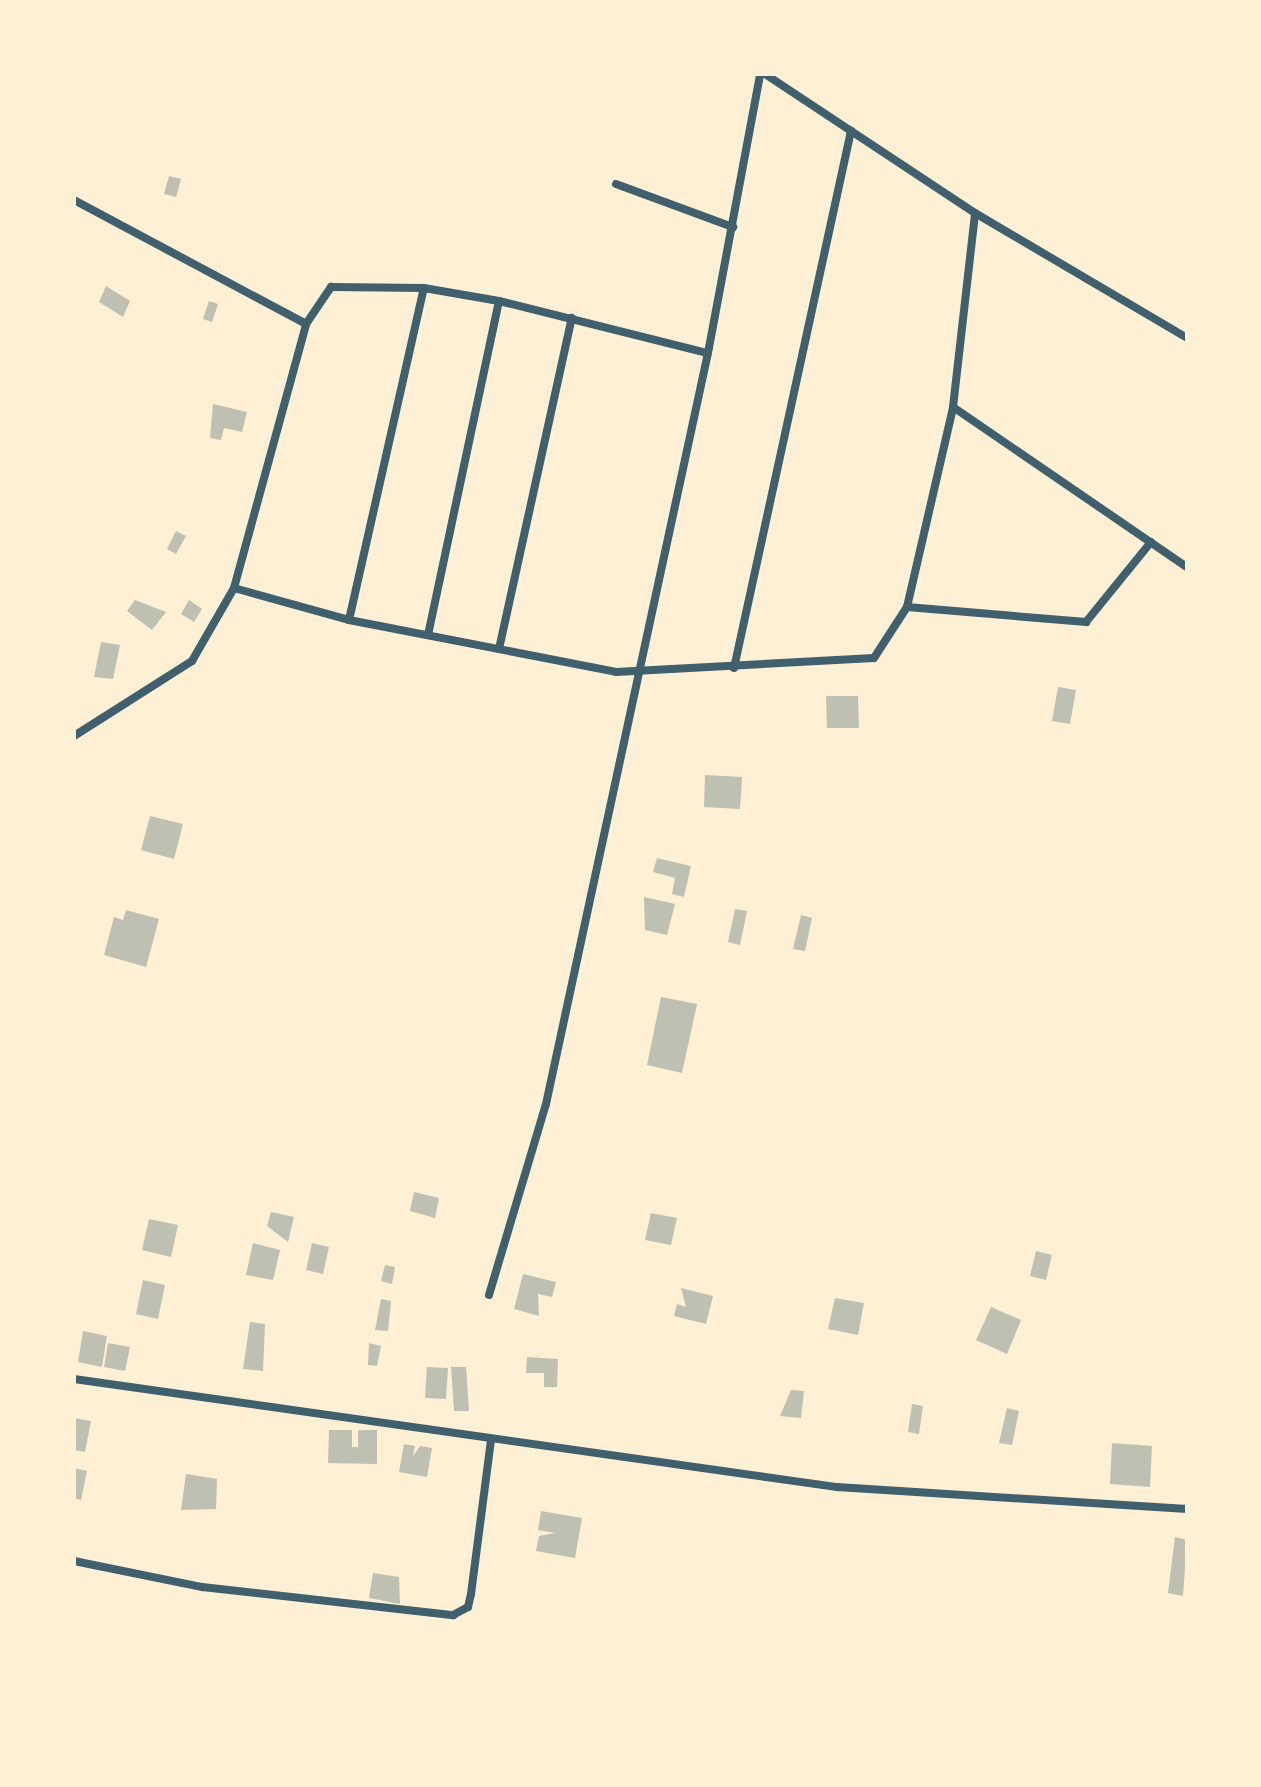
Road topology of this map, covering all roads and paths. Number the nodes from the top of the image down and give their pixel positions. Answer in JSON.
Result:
{"nodes":[{"id":1,"x":762,"y":74,"type":"edge"},
{"id":2,"x":851,"y":131,"type":"junction"},
{"id":3,"x":616,"y":184,"type":"dead end"},
{"id":4,"x":74,"y":200,"type":"edge"},
{"id":5,"x":975,"y":213,"type":"junction"},
{"id":6,"x":733,"y":227,"type":"junction"},
{"id":7,"x":424,"y":288,"type":"junction"},
{"id":8,"x":499,"y":301,"type":"junction"},
{"id":9,"x":572,"y":318,"type":"junction"},
{"id":10,"x":306,"y":324,"type":"junction"},
{"id":11,"x":1187,"y":338,"type":"edge"},
{"id":12,"x":708,"y":353,"type":"junction"},
{"id":13,"x":953,"y":407,"type":"junction"},
{"id":14,"x":1151,"y":542,"type":"junction"},
{"id":15,"x":1187,"y":567,"type":"edge"},
{"id":16,"x":234,"y":588,"type":"junction"},
{"id":17,"x":907,"y":607,"type":"junction"},
{"id":18,"x":349,"y":620,"type":"junction"},
{"id":19,"x":428,"y":635,"type":"junction"},
{"id":20,"x":499,"y":649,"type":"junction"},
{"id":21,"x":734,"y":668,"type":"junction"},
{"id":22,"x":642,"y":671,"type":"junction"},
{"id":23,"x":74,"y":736,"type":"edge"},
{"id":24,"x":489,"y":1295,"type":"dead end"},
{"id":25,"x":74,"y":1379,"type":"edge"},
{"id":26,"x":491,"y":1441,"type":"junction"},
{"id":27,"x":1187,"y":1509,"type":"edge"},
{"id":28,"x":74,"y":1561,"type":"edge"}],
"edges":[{"from":1,"to":2,"type":"street"},
{"from":1,"to":6,"type":"street"},
{"from":2,"to":5,"type":"street"},
{"from":2,"to":21,"type":"street"},
{"from":3,"to":6,"type":"street"},
{"from":4,"to":10,"type":"street"},
{"from":5,"to":11,"type":"street"},
{"from":5,"to":13,"type":"street"},
{"from":6,"to":12,"type":"street"},
{"from":7,"to":8,"type":"street"},
{"from":7,"to":10,"type":"street"},
{"from":7,"to":18,"type":"street"},
{"from":8,"to":9,"type":"street"},
{"from":8,"to":19,"type":"street"},
{"from":9,"to":12,"type":"street"},
{"from":9,"to":20,"type":"street"},
{"from":10,"to":16,"type":"street"},
{"from":12,"to":22,"type":"street"},
{"from":13,"to":14,"type":"street"},
{"from":13,"to":17,"type":"street"},
{"from":14,"to":15,"type":"street"},
{"from":14,"to":17,"type":"street"},
{"from":16,"to":18,"type":"street"},
{"from":16,"to":23,"type":"street"},
{"from":17,"to":21,"type":"street"},
{"from":18,"to":19,"type":"street"},
{"from":19,"to":20,"type":"street"},
{"from":20,"to":22,"type":"street"},
{"from":21,"to":22,"type":"street"},
{"from":22,"to":24,"type":"street"},
{"from":25,"to":26,"type":"street"},
{"from":26,"to":27,"type":"street"},
{"from":26,"to":28,"type":"street"}]}
